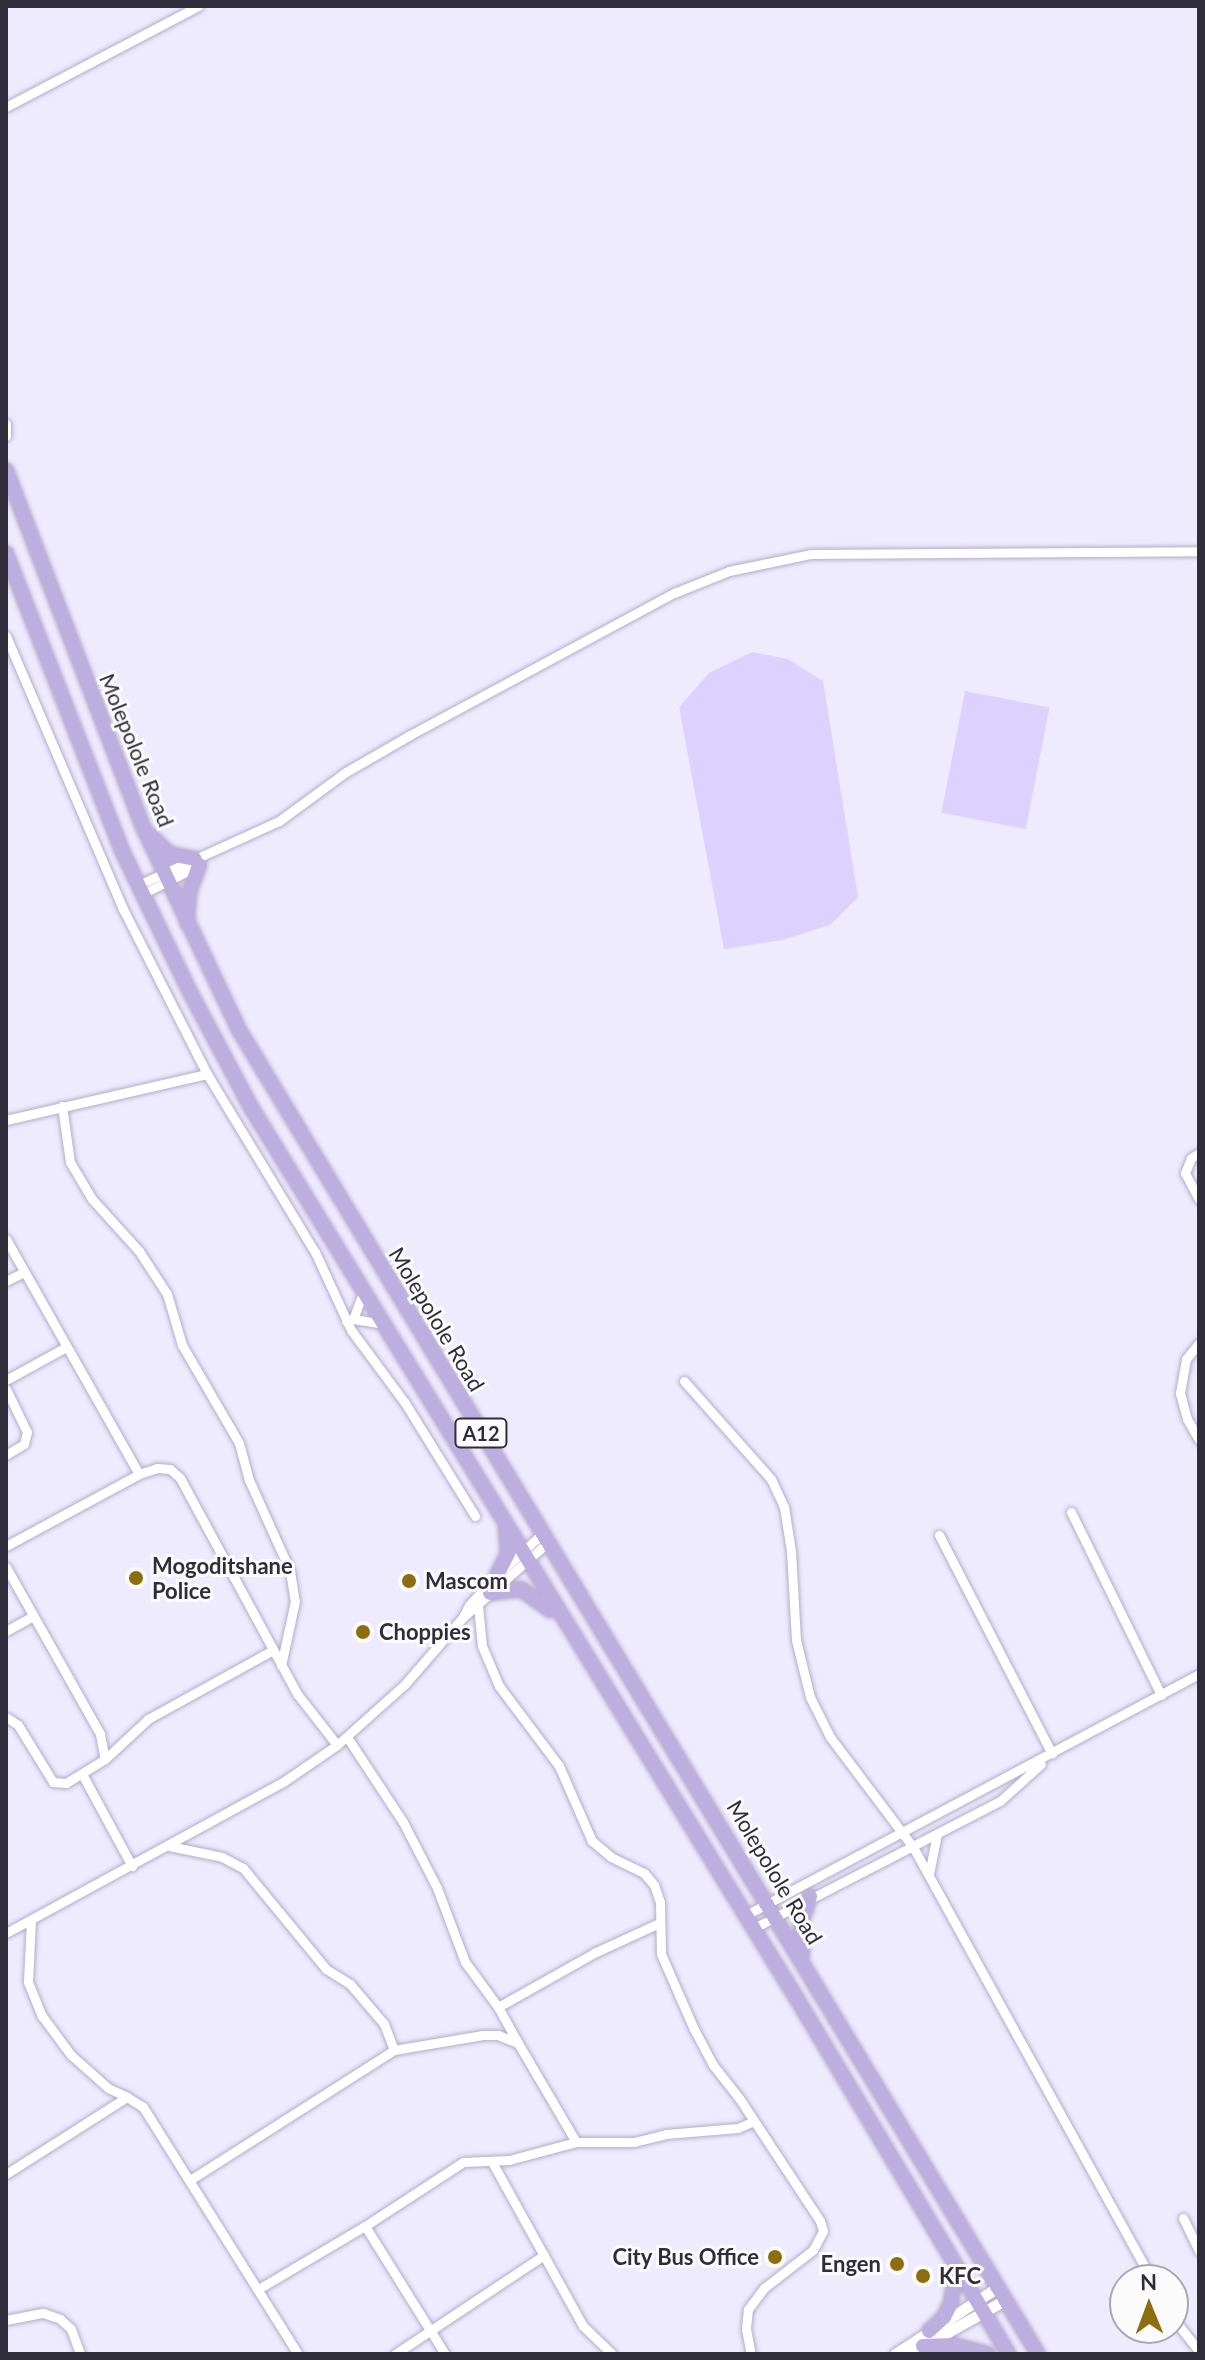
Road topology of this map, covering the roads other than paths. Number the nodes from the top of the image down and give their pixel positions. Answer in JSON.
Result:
{"nodes":[{"id":1,"x":198,"y":6,"type":"edge"},
{"id":2,"x":6,"y":107,"type":"edge"},
{"id":3,"x":6,"y":424,"type":"edge"},
{"id":4,"x":6,"y":436,"type":"edge"},
{"id":5,"x":6,"y":470,"type":"edge"},
{"id":6,"x":1199,"y":551,"type":"edge"},
{"id":7,"x":6,"y":553,"type":"edge"},
{"id":8,"x":6,"y":636,"type":"edge"},
{"id":9,"x":144,"y":829,"type":"junction"},
{"id":10,"x":197,"y":862,"type":"junction"},
{"id":11,"x":165,"y":878,"type":"junction"},
{"id":12,"x":140,"y":890,"type":"junction"},
{"id":13,"x":187,"y":925,"type":"junction"},
{"id":14,"x":207,"y":1074,"type":"junction"},
{"id":15,"x":62,"y":1106,"type":"junction"},
{"id":16,"x":6,"y":1120,"type":"edge"},
{"id":17,"x":1199,"y":1153,"type":"edge"},
{"id":18,"x":1199,"y":1199,"type":"edge"},
{"id":19,"x":6,"y":1239,"type":"edge"},
{"id":20,"x":24,"y":1272,"type":"junction"},
{"id":21,"x":6,"y":1281,"type":"edge"},
{"id":22,"x":364,"y":1291,"type":"junction"},
{"id":23,"x":350,"y":1320,"type":"junction"},
{"id":24,"x":384,"y":1324,"type":"junction"},
{"id":25,"x":1199,"y":1343,"type":"edge"},
{"id":26,"x":66,"y":1347,"type":"junction"},
{"id":27,"x":6,"y":1380,"type":"edge"},
{"id":28,"x":684,"y":1381,"type":"dead end"},
{"id":29,"x":6,"y":1389,"type":"edge"},
{"id":30,"x":1199,"y":1440,"type":"edge"},
{"id":31,"x":6,"y":1455,"type":"edge"},
{"id":32,"x":139,"y":1474,"type":"junction"},
{"id":33,"x":1071,"y":1512,"type":"dead end"},
{"id":34,"x":475,"y":1516,"type":"dead end"},
{"id":35,"x":504,"y":1521,"type":"junction"},
{"id":36,"x":939,"y":1535,"type":"dead end"},
{"id":37,"x":545,"y":1538,"type":"junction"},
{"id":38,"x":6,"y":1546,"type":"edge"},
{"id":39,"x":524,"y":1554,"type":"junction"},
{"id":40,"x":6,"y":1567,"type":"edge"},
{"id":41,"x":497,"y":1575,"type":"junction"},
{"id":42,"x":490,"y":1593,"type":"junction"},
{"id":43,"x":478,"y":1606,"type":"junction"},
{"id":44,"x":33,"y":1616,"type":"junction"},
{"id":45,"x":463,"y":1617,"type":"junction"},
{"id":46,"x":565,"y":1625,"type":"junction"},
{"id":47,"x":6,"y":1631,"type":"edge"},
{"id":48,"x":273,"y":1650,"type":"junction"},
{"id":49,"x":281,"y":1666,"type":"junction"},
{"id":50,"x":1199,"y":1674,"type":"edge"},
{"id":51,"x":1161,"y":1695,"type":"junction"},
{"id":52,"x":6,"y":1717,"type":"edge"},
{"id":53,"x":347,"y":1737,"type":"junction"},
{"id":54,"x":337,"y":1745,"type":"junction"},
{"id":55,"x":1052,"y":1754,"type":"junction"},
{"id":56,"x":105,"y":1759,"type":"junction"},
{"id":57,"x":82,"y":1774,"type":"junction"},
{"id":58,"x":902,"y":1833,"type":"junction"},
{"id":59,"x":937,"y":1834,"type":"junction"},
{"id":60,"x":169,"y":1846,"type":"junction"},
{"id":61,"x":913,"y":1847,"type":"junction"},
{"id":62,"x":132,"y":1866,"type":"junction"},
{"id":63,"x":928,"y":1875,"type":"junction"},
{"id":64,"x":818,"y":1878,"type":"junction"},
{"id":65,"x":825,"y":1890,"type":"junction"},
{"id":66,"x":810,"y":1897,"type":"junction"},
{"id":67,"x":773,"y":1909,"type":"junction"},
{"id":68,"x":31,"y":1920,"type":"junction"},
{"id":69,"x":748,"y":1922,"type":"junction"},
{"id":70,"x":659,"y":1923,"type":"junction"},
{"id":71,"x":6,"y":1933,"type":"edge"},
{"id":72,"x":803,"y":1960,"type":"junction"},
{"id":73,"x":498,"y":2007,"type":"junction"},
{"id":74,"x":518,"y":2043,"type":"junction"},
{"id":75,"x":394,"y":2050,"type":"junction"},
{"id":76,"x":127,"y":2097,"type":"junction"},
{"id":77,"x":754,"y":2121,"type":"junction"},
{"id":78,"x":576,"y":2142,"type":"junction"},
{"id":79,"x":492,"y":2162,"type":"junction"},
{"id":80,"x":6,"y":2174,"type":"edge"},
{"id":81,"x":190,"y":2180,"type":"junction"},
{"id":82,"x":1183,"y":2218,"type":"dead end"},
{"id":83,"x":365,"y":2226,"type":"junction"},
{"id":84,"x":1199,"y":2251,"type":"edge"},
{"id":85,"x":544,"y":2255,"type":"junction"},
{"id":86,"x":1143,"y":2264,"type":"edge"},
{"id":87,"x":956,"y":2267,"type":"junction"},
{"id":88,"x":260,"y":2288,"type":"junction"},
{"id":89,"x":1002,"y":2294,"type":"junction"},
{"id":90,"x":979,"y":2307,"type":"junction"},
{"id":91,"x":6,"y":2320,"type":"edge"},
{"id":92,"x":431,"y":2331,"type":"junction"},
{"id":93,"x":929,"y":2331,"type":"junction"},
{"id":94,"x":923,"y":2346,"type":"junction"},
{"id":95,"x":80,"y":2354,"type":"edge"},
{"id":96,"x":298,"y":2354,"type":"edge"},
{"id":97,"x":395,"y":2354,"type":"edge"},
{"id":98,"x":445,"y":2354,"type":"edge"},
{"id":99,"x":612,"y":2354,"type":"edge"},
{"id":100,"x":751,"y":2354,"type":"edge"},
{"id":101,"x":895,"y":2354,"type":"edge"},
{"id":102,"x":909,"y":2354,"type":"edge"},
{"id":103,"x":988,"y":2354,"type":"edge"},
{"id":104,"x":1009,"y":2354,"type":"edge"},
{"id":105,"x":1038,"y":2354,"type":"edge"}],
"edges":[{"from":1,"to":2,"type":"street"},
{"from":3,"to":4,"type":"street"},
{"from":5,"to":9,"type":"main road","name":"Molepolole Road","number":"A12"},
{"from":6,"to":10,"type":"street"},
{"from":7,"to":12,"type":"main road","number":"A12"},
{"from":8,"to":14,"type":"street"},
{"from":9,"to":10,"type":"main road"},
{"from":9,"to":11,"type":"main road","name":"Molepolole Road","number":"A12"},
{"from":10,"to":11,"type":"street"},
{"from":10,"to":13,"type":"main road"},
{"from":11,"to":12,"type":"street"},
{"from":11,"to":13,"type":"main road","name":"Molepolole Road","number":"A12"},
{"from":12,"to":22,"type":"main road","number":"A12"},
{"from":13,"to":37,"type":"main road","name":"Molepolole Road","number":"A12"},
{"from":14,"to":15,"type":"street"},
{"from":14,"to":23,"type":"street"},
{"from":15,"to":16,"type":"street"},
{"from":15,"to":49,"type":"street"},
{"from":17,"to":18,"type":"street"},
{"from":19,"to":20,"type":"street"},
{"from":20,"to":21,"type":"street"},
{"from":20,"to":26,"type":"street"},
{"from":22,"to":23,"type":"street"},
{"from":22,"to":24,"type":"main road","number":"A12"},
{"from":23,"to":24,"type":"street"},
{"from":23,"to":34,"type":"street"},
{"from":24,"to":35,"type":"main road","number":"A12"},
{"from":25,"to":30,"type":"street"},
{"from":26,"to":27,"type":"street"},
{"from":26,"to":32,"type":"street"},
{"from":28,"to":58,"type":"street"},
{"from":29,"to":31,"type":"street"},
{"from":32,"to":38,"type":"street"},
{"from":32,"to":48,"type":"street"},
{"from":33,"to":51,"type":"street"},
{"from":35,"to":39,"type":"main road","number":"A12"},
{"from":35,"to":41,"type":"main road"},
{"from":36,"to":55,"type":"street"},
{"from":37,"to":39,"type":"street"},
{"from":37,"to":67,"type":"main road","name":"Molepolole Road","number":"A12"},
{"from":39,"to":41,"type":"street"},
{"from":39,"to":42,"type":"street"},
{"from":39,"to":46,"type":"main road","number":"A12"},
{"from":40,"to":44,"type":"street"},
{"from":41,"to":45,"type":"street"},
{"from":42,"to":43,"type":"street"},
{"from":42,"to":46,"type":"main road"},
{"from":43,"to":45,"type":"street"},
{"from":43,"to":70,"type":"street"},
{"from":44,"to":47,"type":"street"},
{"from":44,"to":56,"type":"street"},
{"from":45,"to":53,"type":"street"},
{"from":46,"to":69,"type":"main road","number":"A12"},
{"from":48,"to":49,"type":"street"},
{"from":48,"to":56,"type":"street"},
{"from":49,"to":54,"type":"street"},
{"from":50,"to":51,"type":"street"},
{"from":51,"to":55,"type":"street"},
{"from":52,"to":57,"type":"street"},
{"from":53,"to":54,"type":"street"},
{"from":53,"to":73,"type":"street"},
{"from":54,"to":60,"type":"street"},
{"from":55,"to":58,"type":"street"},
{"from":55,"to":59,"type":"street"},
{"from":56,"to":57,"type":"street"},
{"from":57,"to":62,"type":"street"},
{"from":58,"to":61,"type":"street"},
{"from":58,"to":64,"type":"street"},
{"from":59,"to":61,"type":"street"},
{"from":59,"to":63,"type":"street"},
{"from":60,"to":62,"type":"street"},
{"from":60,"to":75,"type":"street"},
{"from":61,"to":63,"type":"street"},
{"from":61,"to":65,"type":"street"},
{"from":62,"to":68,"type":"street"},
{"from":63,"to":86,"type":"street"},
{"from":64,"to":65,"type":"street"},
{"from":64,"to":67,"type":"street"},
{"from":65,"to":66,"type":"street"},
{"from":66,"to":67,"type":"street"},
{"from":66,"to":72,"type":"main road"},
{"from":67,"to":69,"type":"street"},
{"from":67,"to":69,"type":"street"},
{"from":67,"to":72,"type":"main road","name":"Molepolole Road","number":"A12"},
{"from":68,"to":71,"type":"street"},
{"from":68,"to":76,"type":"street"},
{"from":69,"to":87,"type":"main road","number":"A12"},
{"from":70,"to":73,"type":"street"},
{"from":70,"to":77,"type":"street"},
{"from":72,"to":89,"type":"main road","name":"Molepolole Road","number":"A12"},
{"from":73,"to":74,"type":"street"},
{"from":74,"to":75,"type":"street"},
{"from":74,"to":78,"type":"street"},
{"from":75,"to":81,"type":"street"},
{"from":76,"to":80,"type":"street"},
{"from":76,"to":81,"type":"street"},
{"from":77,"to":78,"type":"street"},
{"from":77,"to":100,"type":"street"},
{"from":78,"to":79,"type":"street"},
{"from":79,"to":83,"type":"street"},
{"from":79,"to":85,"type":"street"},
{"from":81,"to":88,"type":"street"},
{"from":82,"to":84,"type":"street"},
{"from":83,"to":88,"type":"street"},
{"from":83,"to":92,"type":"street"},
{"from":85,"to":92,"type":"street"},
{"from":85,"to":99,"type":"street"},
{"from":87,"to":90,"type":"main road","number":"A12"},
{"from":87,"to":93,"type":"main road"},
{"from":88,"to":96,"type":"street"},
{"from":89,"to":90,"type":"street"},
{"from":89,"to":105,"type":"main road","name":"Molepolole Road","number":"A12"},
{"from":90,"to":93,"type":"street"},
{"from":90,"to":94,"type":"street"},
{"from":90,"to":104,"type":"main road","number":"A12"},
{"from":91,"to":95,"type":"street"},
{"from":92,"to":97,"type":"street"},
{"from":92,"to":98,"type":"street"},
{"from":93,"to":101,"type":"street"},
{"from":94,"to":102,"type":"street"},
{"from":94,"to":103,"type":"main road"}]}
